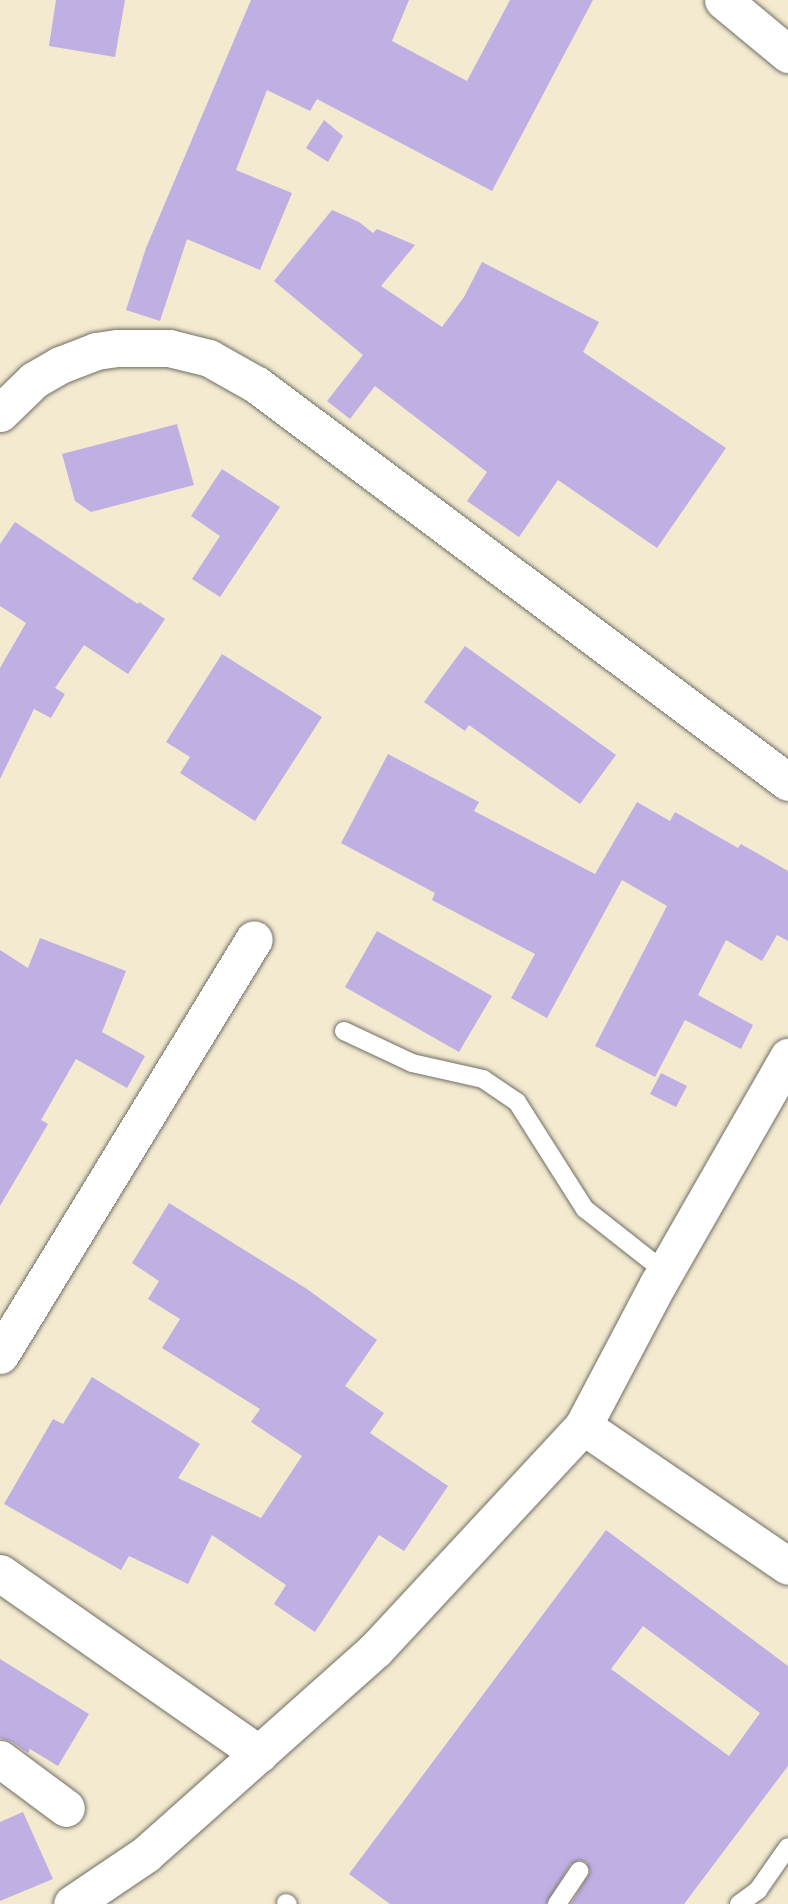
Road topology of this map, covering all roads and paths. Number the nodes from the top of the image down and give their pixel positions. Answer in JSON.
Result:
{"nodes":[{"id":1,"x":723,"y":0,"type":"edge"},
{"id":2,"x":788,"y":54,"type":"edge"},
{"id":3,"x":0,"y":413,"type":"edge"},
{"id":4,"x":788,"y":782,"type":"edge"},
{"id":5,"x":254,"y":939,"type":"dead end"},
{"id":6,"x":344,"y":1031,"type":"dead end"},
{"id":7,"x":788,"y":1057,"type":"edge"},
{"id":8,"x":665,"y":1272,"type":"junction"},
{"id":9,"x":0,"y":1355,"type":"edge"},
{"id":10,"x":583,"y":1426,"type":"junction"},
{"id":11,"x":788,"y":1566,"type":"edge"},
{"id":12,"x":0,"y":1573,"type":"edge"},
{"id":13,"x":259,"y":1754,"type":"junction"},
{"id":14,"x":1,"y":1762,"type":"edge"},
{"id":15,"x":66,"y":1808,"type":"dead end"},
{"id":16,"x":788,"y":1847,"type":"edge"},
{"id":17,"x":579,"y":1871,"type":"dead end"},
{"id":18,"x":72,"y":1904,"type":"edge"},
{"id":19,"x":556,"y":1904,"type":"edge"},
{"id":20,"x":739,"y":1904,"type":"edge"}],
"edges":[{"from":1,"to":2,"type":"street"},
{"from":3,"to":4,"type":"street"},
{"from":5,"to":9,"type":"street"},
{"from":6,"to":8,"type":"lane"},
{"from":7,"to":8,"type":"street"},
{"from":8,"to":10,"type":"street"},
{"from":10,"to":11,"type":"street"},
{"from":10,"to":13,"type":"street"},
{"from":12,"to":13,"type":"street"},
{"from":13,"to":18,"type":"street"},
{"from":14,"to":15,"type":"street"},
{"from":16,"to":20,"type":"lane"},
{"from":17,"to":19,"type":"lane"}]}
